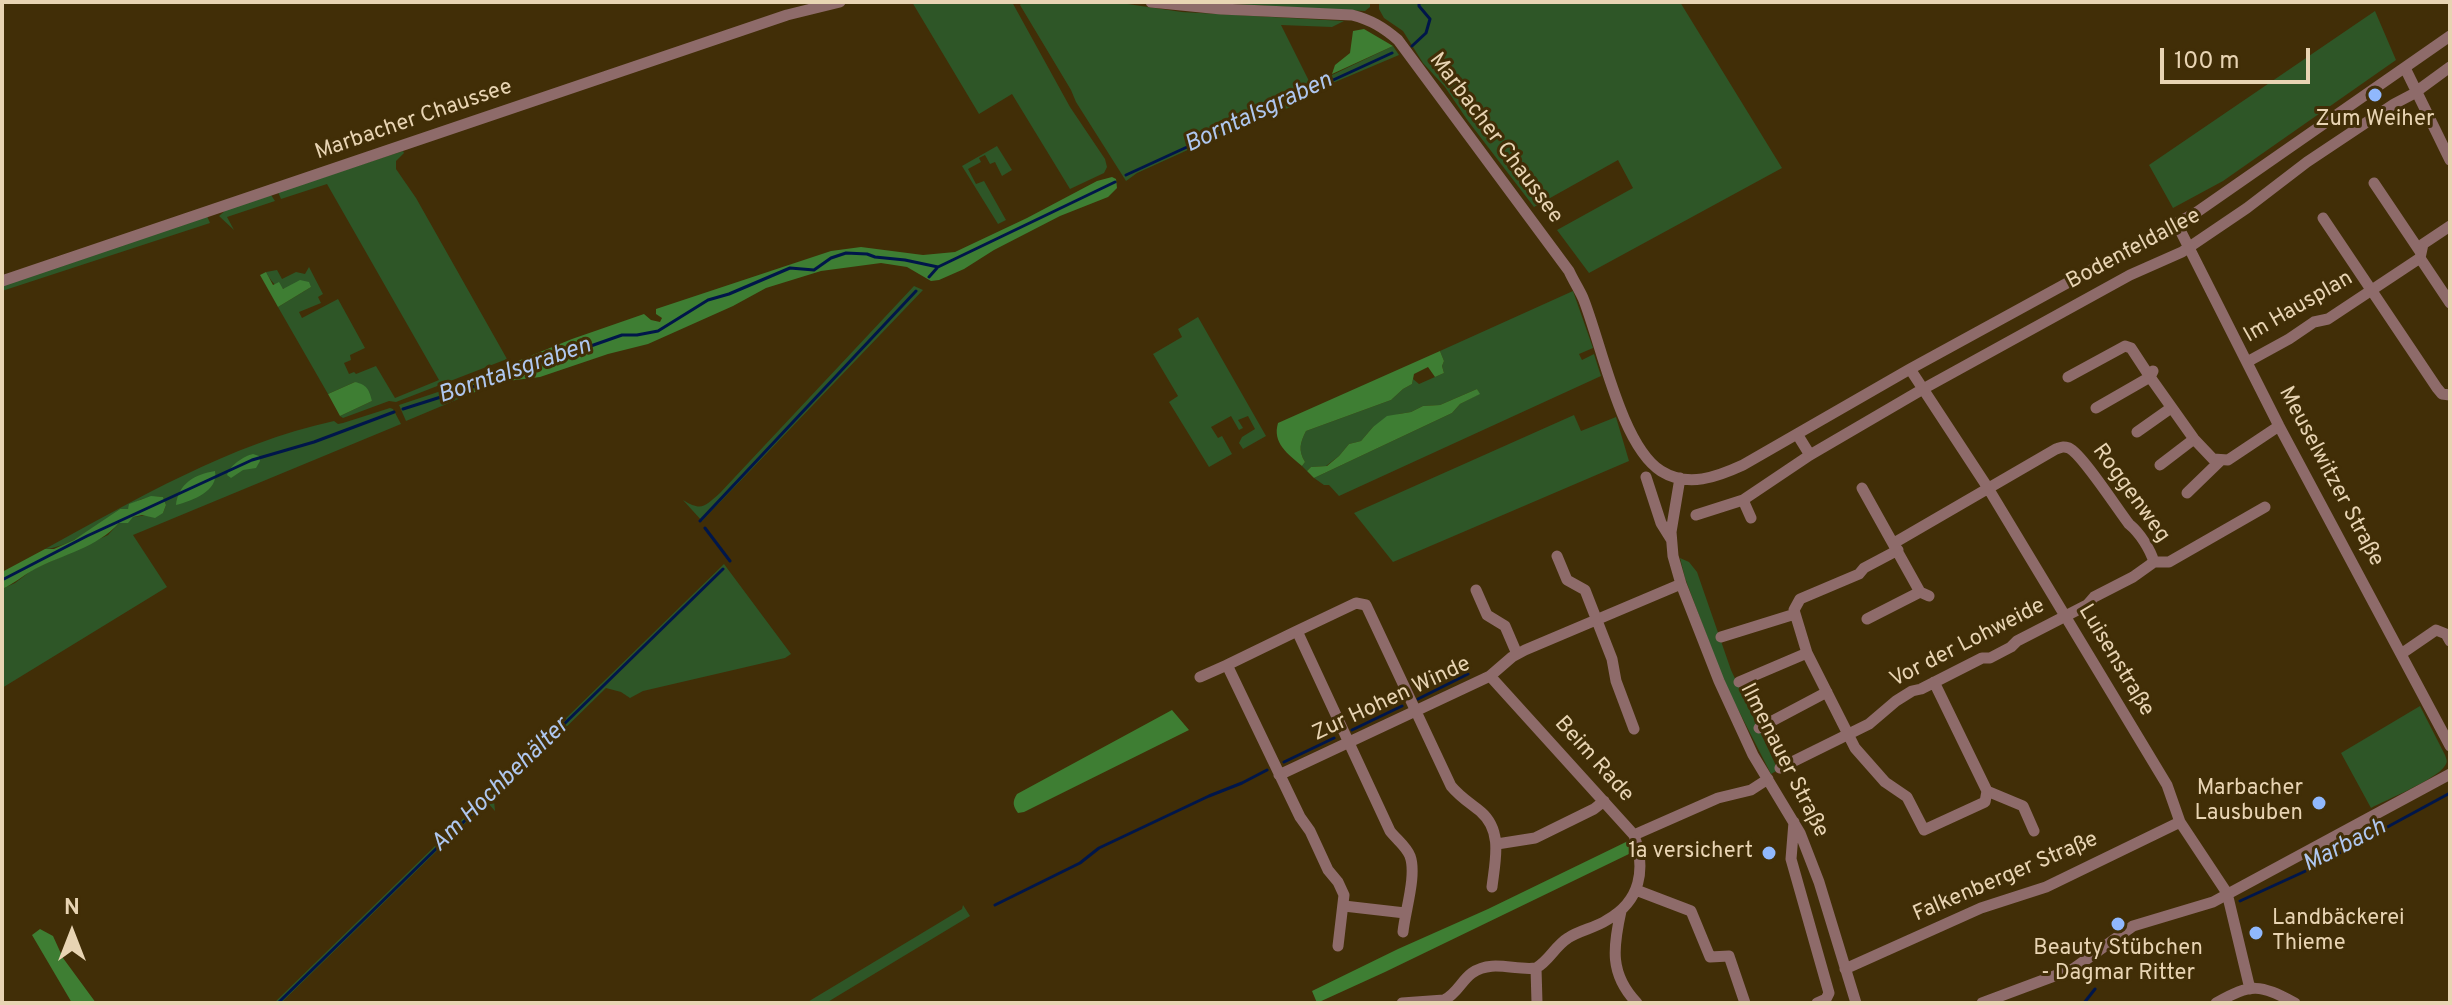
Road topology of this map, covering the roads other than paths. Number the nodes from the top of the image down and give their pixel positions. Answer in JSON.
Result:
{"nodes":[{"id":1,"x":840,"y":2,"type":"edge"},
{"id":2,"x":1151,"y":2,"type":"edge"},
{"id":3,"x":2450,"y":36,"type":"edge"},
{"id":4,"x":2450,"y":67,"type":"edge"},
{"id":5,"x":2405,"y":68,"type":"junction"},
{"id":6,"x":2417,"y":91,"type":"junction"},
{"id":7,"x":2294,"y":144,"type":"junction"},
{"id":8,"x":2450,"y":160,"type":"edge"},
{"id":9,"x":2307,"y":162,"type":"junction"},
{"id":10,"x":2374,"y":183,"type":"dead end"},
{"id":11,"x":2323,"y":218,"type":"dead end"},
{"id":12,"x":2177,"y":224,"type":"junction"},
{"id":13,"x":2450,"y":226,"type":"edge"},
{"id":14,"x":2188,"y":248,"type":"junction"},
{"id":15,"x":2420,"y":256,"type":"junction"},
{"id":16,"x":2,"y":281,"type":"edge"},
{"id":17,"x":2371,"y":290,"type":"junction"},
{"id":18,"x":2046,"y":294,"type":"junction"},
{"id":19,"x":2450,"y":303,"type":"edge"},
{"id":20,"x":2057,"y":315,"type":"junction"},
{"id":21,"x":2247,"y":362,"type":"junction"},
{"id":22,"x":1910,"y":369,"type":"junction"},
{"id":23,"x":2152,"y":374,"type":"junction"},
{"id":24,"x":2068,"y":377,"type":"dead end"},
{"id":25,"x":1923,"y":389,"type":"junction"},
{"id":26,"x":2450,"y":395,"type":"edge"},
{"id":27,"x":2096,"y":408,"type":"dead end"},
{"id":28,"x":2171,"y":408,"type":"junction"},
{"id":29,"x":2279,"y":426,"type":"junction"},
{"id":30,"x":2137,"y":432,"type":"dead end"},
{"id":31,"x":1797,"y":434,"type":"junction"},
{"id":32,"x":2194,"y":439,"type":"junction"},
{"id":33,"x":1810,"y":455,"type":"junction"},
{"id":34,"x":2220,"y":461,"type":"junction"},
{"id":35,"x":2160,"y":465,"type":"dead end"},
{"id":36,"x":1646,"y":477,"type":"dead end"},
{"id":37,"x":1680,"y":478,"type":"junction"},
{"id":38,"x":1862,"y":488,"type":"dead end"},
{"id":39,"x":1988,"y":488,"type":"junction"},
{"id":40,"x":2187,"y":493,"type":"dead end"},
{"id":41,"x":1743,"y":500,"type":"junction"},
{"id":42,"x":2265,"y":507,"type":"dead end"},
{"id":43,"x":1696,"y":515,"type":"dead end"},
{"id":44,"x":1751,"y":518,"type":"dead end"},
{"id":45,"x":1671,"y":539,"type":"junction"},
{"id":46,"x":1896,"y":546,"type":"junction"},
{"id":47,"x":1557,"y":556,"type":"dead end"},
{"id":48,"x":2154,"y":562,"type":"junction"},
{"id":49,"x":1681,"y":584,"type":"junction"},
{"id":50,"x":1476,"y":590,"type":"dead end"},
{"id":51,"x":1795,"y":614,"type":"junction"},
{"id":52,"x":2066,"y":617,"type":"junction"},
{"id":53,"x":1597,"y":619,"type":"junction"},
{"id":54,"x":1867,"y":619,"type":"dead end"},
{"id":55,"x":1297,"y":631,"type":"junction"},
{"id":56,"x":1721,"y":637,"type":"dead end"},
{"id":57,"x":2449,"y":637,"type":"edge"},
{"id":58,"x":1807,"y":653,"type":"junction"},
{"id":59,"x":1517,"y":654,"type":"junction"},
{"id":60,"x":2401,"y":654,"type":"junction"},
{"id":61,"x":1227,"y":665,"type":"junction"},
{"id":62,"x":1490,"y":676,"type":"junction"},
{"id":63,"x":1200,"y":677,"type":"dead end"},
{"id":64,"x":1739,"y":682,"type":"dead end"},
{"id":65,"x":1934,"y":682,"type":"junction"},
{"id":66,"x":1827,"y":692,"type":"junction"},
{"id":67,"x":1415,"y":711,"type":"junction"},
{"id":68,"x":1759,"y":728,"type":"dead end"},
{"id":69,"x":1634,"y":729,"type":"dead end"},
{"id":70,"x":1848,"y":733,"type":"junction"},
{"id":71,"x":1347,"y":743,"type":"junction"},
{"id":72,"x":2450,"y":746,"type":"edge"},
{"id":73,"x":1780,"y":768,"type":"dead end"},
{"id":74,"x":2450,"y":774,"type":"edge"},
{"id":75,"x":1279,"y":775,"type":"junction"},
{"id":76,"x":1768,"y":779,"type":"junction"},
{"id":77,"x":1987,"y":791,"type":"junction"},
{"id":78,"x":1604,"y":801,"type":"junction"},
{"id":79,"x":1794,"y":822,"type":"junction"},
{"id":80,"x":2180,"y":822,"type":"junction"},
{"id":81,"x":2034,"y":831,"type":"dead end"},
{"id":82,"x":1634,"y":835,"type":"junction"},
{"id":83,"x":1497,"y":844,"type":"junction"},
{"id":84,"x":1492,"y":887,"type":"dead end"},
{"id":85,"x":1636,"y":890,"type":"junction"},
{"id":86,"x":2227,"y":893,"type":"junction"},
{"id":87,"x":1344,"y":906,"type":"junction"},
{"id":88,"x":1621,"y":911,"type":"junction"},
{"id":89,"x":1405,"y":913,"type":"junction"},
{"id":90,"x":1403,"y":932,"type":"dead end"},
{"id":91,"x":1338,"y":946,"type":"dead end"},
{"id":92,"x":1536,"y":968,"type":"junction"},
{"id":93,"x":1845,"y":969,"type":"junction"},
{"id":94,"x":2250,"y":989,"type":"junction"},
{"id":95,"x":1445,"y":1002,"type":"edge"},
{"id":96,"x":1402,"y":1003,"type":"edge"},
{"id":97,"x":1537,"y":1003,"type":"edge"},
{"id":98,"x":1637,"y":1003,"type":"edge"},
{"id":99,"x":1745,"y":1003,"type":"edge"},
{"id":100,"x":1817,"y":1003,"type":"edge"},
{"id":101,"x":1856,"y":1003,"type":"edge"},
{"id":102,"x":1982,"y":1003,"type":"edge"},
{"id":103,"x":2216,"y":1003,"type":"edge"},
{"id":104,"x":2295,"y":1003,"type":"edge"}],
"edges":[{"from":1,"to":16,"type":"street","name":"Marbacher Chaussee"},
{"from":2,"to":37,"type":"street","name":"Marbacher Chaussee"},
{"from":3,"to":5,"type":"street","name":"Bodenfeldallee"},
{"from":4,"to":6,"type":"street","name":"Bodenfeldallee"},
{"from":5,"to":6,"type":"street"},
{"from":5,"to":7,"type":"street","name":"Bodenfeldallee"},
{"from":6,"to":8,"type":"street"},
{"from":6,"to":9,"type":"street","name":"Bodenfeldallee"},
{"from":7,"to":9,"type":"street"},
{"from":7,"to":12,"type":"street","name":"Bodenfeldallee"},
{"from":9,"to":14,"type":"street","name":"Bodenfeldallee"},
{"from":10,"to":15,"type":"street"},
{"from":11,"to":17,"type":"street","name":"Im Hausplan"},
{"from":12,"to":14,"type":"street","name":"Meuselwitzer Straße"},
{"from":12,"to":18,"type":"street","name":"Bodenfeldallee"},
{"from":13,"to":15,"type":"street","name":"Im Hausplan"},
{"from":14,"to":20,"type":"street","name":"Bodenfeldallee"},
{"from":14,"to":21,"type":"street","name":"Meuselwitzer Straße"},
{"from":15,"to":17,"type":"street","name":"Im Hausplan"},
{"from":15,"to":19,"type":"street"},
{"from":17,"to":21,"type":"street","name":"Im Hausplan"},
{"from":17,"to":26,"type":"street","name":"Im Hausplan"},
{"from":18,"to":20,"type":"street","name":"Bodenfeldallee"},
{"from":18,"to":22,"type":"street","name":"Bodenfeldallee"},
{"from":20,"to":25,"type":"street","name":"Bodenfeldallee"},
{"from":21,"to":29,"type":"street","name":"Meuselwitzer Straße"},
{"from":22,"to":25,"type":"street","name":"Luisenstraße"},
{"from":22,"to":31,"type":"street","name":"Bodenfeldallee"},
{"from":23,"to":24,"type":"street"},
{"from":23,"to":27,"type":"street"},
{"from":23,"to":28,"type":"street"},
{"from":25,"to":33,"type":"street","name":"Bodenfeldallee"},
{"from":25,"to":39,"type":"street","name":"Luisenstraße"},
{"from":28,"to":30,"type":"street"},
{"from":28,"to":32,"type":"street"},
{"from":29,"to":34,"type":"street"},
{"from":29,"to":60,"type":"street","name":"Meuselwitzer Straße"},
{"from":31,"to":33,"type":"street"},
{"from":31,"to":37,"type":"street","name":"Bodenfeldallee"},
{"from":32,"to":34,"type":"street"},
{"from":32,"to":35,"type":"street"},
{"from":33,"to":41,"type":"street","name":"Bodenfeldallee"},
{"from":34,"to":40,"type":"street"},
{"from":36,"to":45,"type":"street","name":"Ilmenauer Straße"},
{"from":37,"to":45,"type":"street","name":"Ilmenauer Straße"},
{"from":38,"to":46,"type":"street"},
{"from":39,"to":46,"type":"street"},
{"from":39,"to":48,"type":"street","name":"Roggenweg"},
{"from":39,"to":52,"type":"street","name":"Luisenstraße"},
{"from":41,"to":43,"type":"street","name":"Bodenfeldallee"},
{"from":41,"to":44,"type":"street"},
{"from":42,"to":48,"type":"street","name":"Vor der Lohweide"},
{"from":45,"to":49,"type":"street","name":"Ilmenauer Straße"},
{"from":46,"to":51,"type":"street"},
{"from":46,"to":54,"type":"street"},
{"from":47,"to":53,"type":"street"},
{"from":48,"to":52,"type":"street","name":"Vor der Lohweide"},
{"from":49,"to":53,"type":"street","name":"Zur Hohen Winde"},
{"from":49,"to":76,"type":"street","name":"Ilmenauer Straße"},
{"from":50,"to":59,"type":"street"},
{"from":51,"to":56,"type":"street"},
{"from":51,"to":58,"type":"street"},
{"from":52,"to":65,"type":"street","name":"Vor der Lohweide"},
{"from":52,"to":80,"type":"street","name":"Luisenstraße"},
{"from":53,"to":59,"type":"street","name":"Zur Hohen Winde"},
{"from":53,"to":69,"type":"street"},
{"from":55,"to":61,"type":"street"},
{"from":55,"to":67,"type":"street"},
{"from":55,"to":71,"type":"street"},
{"from":57,"to":60,"type":"street"},
{"from":58,"to":64,"type":"street"},
{"from":58,"to":66,"type":"street"},
{"from":59,"to":62,"type":"street","name":"Zur Hohen Winde"},
{"from":60,"to":72,"type":"street","name":"Meuselwitzer Straße"},
{"from":61,"to":63,"type":"street"},
{"from":61,"to":75,"type":"street"},
{"from":62,"to":67,"type":"street","name":"Zur Hohen Winde"},
{"from":62,"to":78,"type":"street","name":"Beim Rade"},
{"from":65,"to":70,"type":"street","name":"Vor der Lohweide"},
{"from":65,"to":77,"type":"street"},
{"from":66,"to":68,"type":"street"},
{"from":66,"to":70,"type":"street"},
{"from":67,"to":71,"type":"street","name":"Zur Hohen Winde"},
{"from":67,"to":83,"type":"street"},
{"from":70,"to":73,"type":"street","name":"Vor der Lohweide"},
{"from":70,"to":77,"type":"street"},
{"from":71,"to":75,"type":"street","name":"Zur Hohen Winde"},
{"from":71,"to":89,"type":"street"},
{"from":74,"to":86,"type":"street"},
{"from":75,"to":87,"type":"street"},
{"from":76,"to":79,"type":"street","name":"Ilmenauer Straße"},
{"from":76,"to":82,"type":"street","name":"Beim Rade"},
{"from":77,"to":81,"type":"street"},
{"from":78,"to":82,"type":"street","name":"Beim Rade"},
{"from":78,"to":83,"type":"street"},
{"from":79,"to":93,"type":"street","name":"Ilmenauer Straße"},
{"from":79,"to":100,"type":"street"},
{"from":80,"to":86,"type":"street","name":"Luisenstraße"},
{"from":80,"to":93,"type":"street","name":"Falkenberger Straße"},
{"from":82,"to":85,"type":"street"},
{"from":83,"to":84,"type":"street"},
{"from":85,"to":88,"type":"street"},
{"from":85,"to":99,"type":"street"},
{"from":86,"to":94,"type":"street","name":"Luisenstraße"},
{"from":86,"to":102,"type":"street"},
{"from":87,"to":89,"type":"street"},
{"from":87,"to":91,"type":"street"},
{"from":88,"to":92,"type":"street"},
{"from":88,"to":98,"type":"street"},
{"from":89,"to":90,"type":"street"},
{"from":92,"to":95,"type":"street"},
{"from":92,"to":97,"type":"street"},
{"from":93,"to":101,"type":"street","name":"Ilmenauer Straße"},
{"from":94,"to":103,"type":"street"},
{"from":94,"to":104,"type":"street"},
{"from":95,"to":96,"type":"street"}]}
